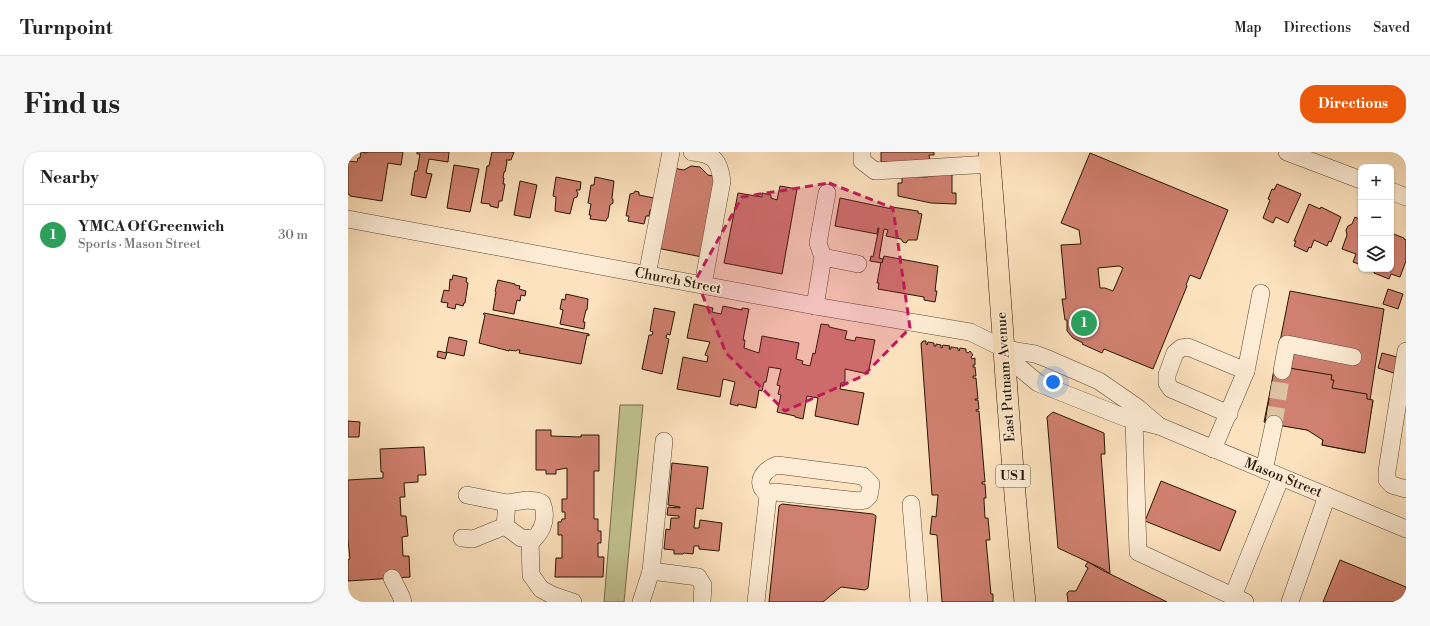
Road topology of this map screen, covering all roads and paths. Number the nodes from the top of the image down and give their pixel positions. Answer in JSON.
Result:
{"nodes":[{"id":1,"x":671,"y":152,"type":"edge"},
{"id":2,"x":700,"y":152,"type":"edge"},
{"id":3,"x":862,"y":152,"type":"edge"},
{"id":4,"x":1287,"y":152,"type":"edge"},
{"id":5,"x":1312,"y":157,"type":"edge"},
{"id":6,"x":990,"y":158,"type":"edge"},
{"id":7,"x":1358,"y":179,"type":"edge"},
{"id":8,"x":827,"y":193,"type":"dead end"},
{"id":9,"x":1394,"y":193,"type":"edge"},
{"id":10,"x":1406,"y":197,"type":"edge"},
{"id":11,"x":348,"y":219,"type":"edge"},
{"id":12,"x":823,"y":257,"type":"junction"},
{"id":13,"x":858,"y":264,"type":"dead end"},
{"id":14,"x":647,"y":275,"type":"junction"},
{"id":15,"x":703,"y":285,"type":"junction"},
{"id":16,"x":1261,"y":293,"type":"dead end"},
{"id":17,"x":815,"y":306,"type":"junction"},
{"id":18,"x":1005,"y":349,"type":"junction"},
{"id":19,"x":1406,"y":351,"type":"edge"},
{"id":20,"x":1352,"y":357,"type":"dead end"},
{"id":21,"x":1246,"y":371,"type":"junction"},
{"id":22,"x":1282,"y":371,"type":"tunnel mouth"},
{"id":23,"x":1229,"y":414,"type":"junction"},
{"id":24,"x":1134,"y":420,"type":"junction"},
{"id":25,"x":1274,"y":424,"type":"tunnel mouth"},
{"id":26,"x":1160,"y":426,"type":"junction"},
{"id":27,"x":664,"y":441,"type":"dead end"},
{"id":28,"x":1213,"y":449,"type":"junction"},
{"id":29,"x":1264,"y":470,"type":"junction"},
{"id":30,"x":1281,"y":477,"type":"junction"},
{"id":31,"x":1406,"y":489,"type":"edge"},
{"id":32,"x":467,"y":495,"type":"dead end"},
{"id":33,"x":768,"y":496,"type":"junction"},
{"id":34,"x":1327,"y":496,"type":"junction"},
{"id":35,"x":507,"y":503,"type":"junction"},
{"id":36,"x":912,"y":504,"type":"dead end"},
{"id":37,"x":505,"y":526,"type":"junction"},
{"id":38,"x":1406,"y":529,"type":"edge"},
{"id":39,"x":462,"y":538,"type":"dead end"},
{"id":40,"x":530,"y":538,"type":"junction"},
{"id":41,"x":651,"y":571,"type":"junction"},
{"id":42,"x":392,"y":578,"type":"dead end"},
{"id":43,"x":1239,"y":599,"type":"edge"},
{"id":44,"x":402,"y":602,"type":"edge"},
{"id":45,"x":573,"y":602,"type":"edge"},
{"id":46,"x":641,"y":602,"type":"edge"},
{"id":47,"x":702,"y":602,"type":"edge"},
{"id":48,"x":756,"y":602,"type":"edge"},
{"id":49,"x":918,"y":602,"type":"edge"},
{"id":50,"x":1025,"y":602,"type":"edge"},
{"id":51,"x":1290,"y":602,"type":"edge"}],
"edges":[{"from":1,"to":14,"type":"street"},
{"from":2,"to":15,"type":"street"},
{"from":3,"to":6,"type":"street"},
{"from":4,"to":5,"type":"street"},
{"from":5,"to":7,"type":"street"},
{"from":6,"to":18,"type":"main road","name":"East Putnam Avenue","number":"US 1"},
{"from":8,"to":12,"type":"street"},
{"from":9,"to":10,"type":"street"},
{"from":11,"to":14,"type":"street","name":"Church Street"},
{"from":12,"to":13,"type":"street"},
{"from":12,"to":17,"type":"street"},
{"from":14,"to":15,"type":"street","name":"Church Street"},
{"from":15,"to":17,"type":"street","name":"Church Street"},
{"from":16,"to":21,"type":"street"},
{"from":17,"to":18,"type":"street","name":"Church Street"},
{"from":18,"to":24,"type":"street","name":"Mason Street"},
{"from":18,"to":26,"type":"street","name":"Mason Street"},
{"from":18,"to":50,"type":"main road","name":"East Putnam Avenue","number":"US 1"},
{"from":19,"to":31,"type":"street"},
{"from":20,"to":22,"type":"street"},
{"from":21,"to":23,"type":"street"},
{"from":21,"to":23,"type":"street"},
{"from":23,"to":28,"type":"street"},
{"from":24,"to":26,"type":"street","name":"Mason Street"},
{"from":24,"to":43,"type":"street"},
{"from":25,"to":29,"type":"street"},
{"from":26,"to":28,"type":"street","name":"Mason Street"},
{"from":27,"to":41,"type":"street"},
{"from":28,"to":29,"type":"street","name":"Mason Street"},
{"from":29,"to":30,"type":"street","name":"Mason Street"},
{"from":30,"to":34,"type":"street","name":"Mason Street"},
{"from":30,"to":43,"type":"street"},
{"from":32,"to":35,"type":"street"},
{"from":33,"to":33,"type":"street"},
{"from":33,"to":48,"type":"street"},
{"from":34,"to":38,"type":"street","name":"Mason Street"},
{"from":34,"to":51,"type":"street"},
{"from":35,"to":37,"type":"street"},
{"from":35,"to":40,"type":"street"},
{"from":36,"to":49,"type":"street"},
{"from":37,"to":39,"type":"street"},
{"from":37,"to":40,"type":"street"},
{"from":40,"to":45,"type":"street"},
{"from":41,"to":46,"type":"street"},
{"from":41,"to":47,"type":"street"},
{"from":42,"to":44,"type":"street"}]}
